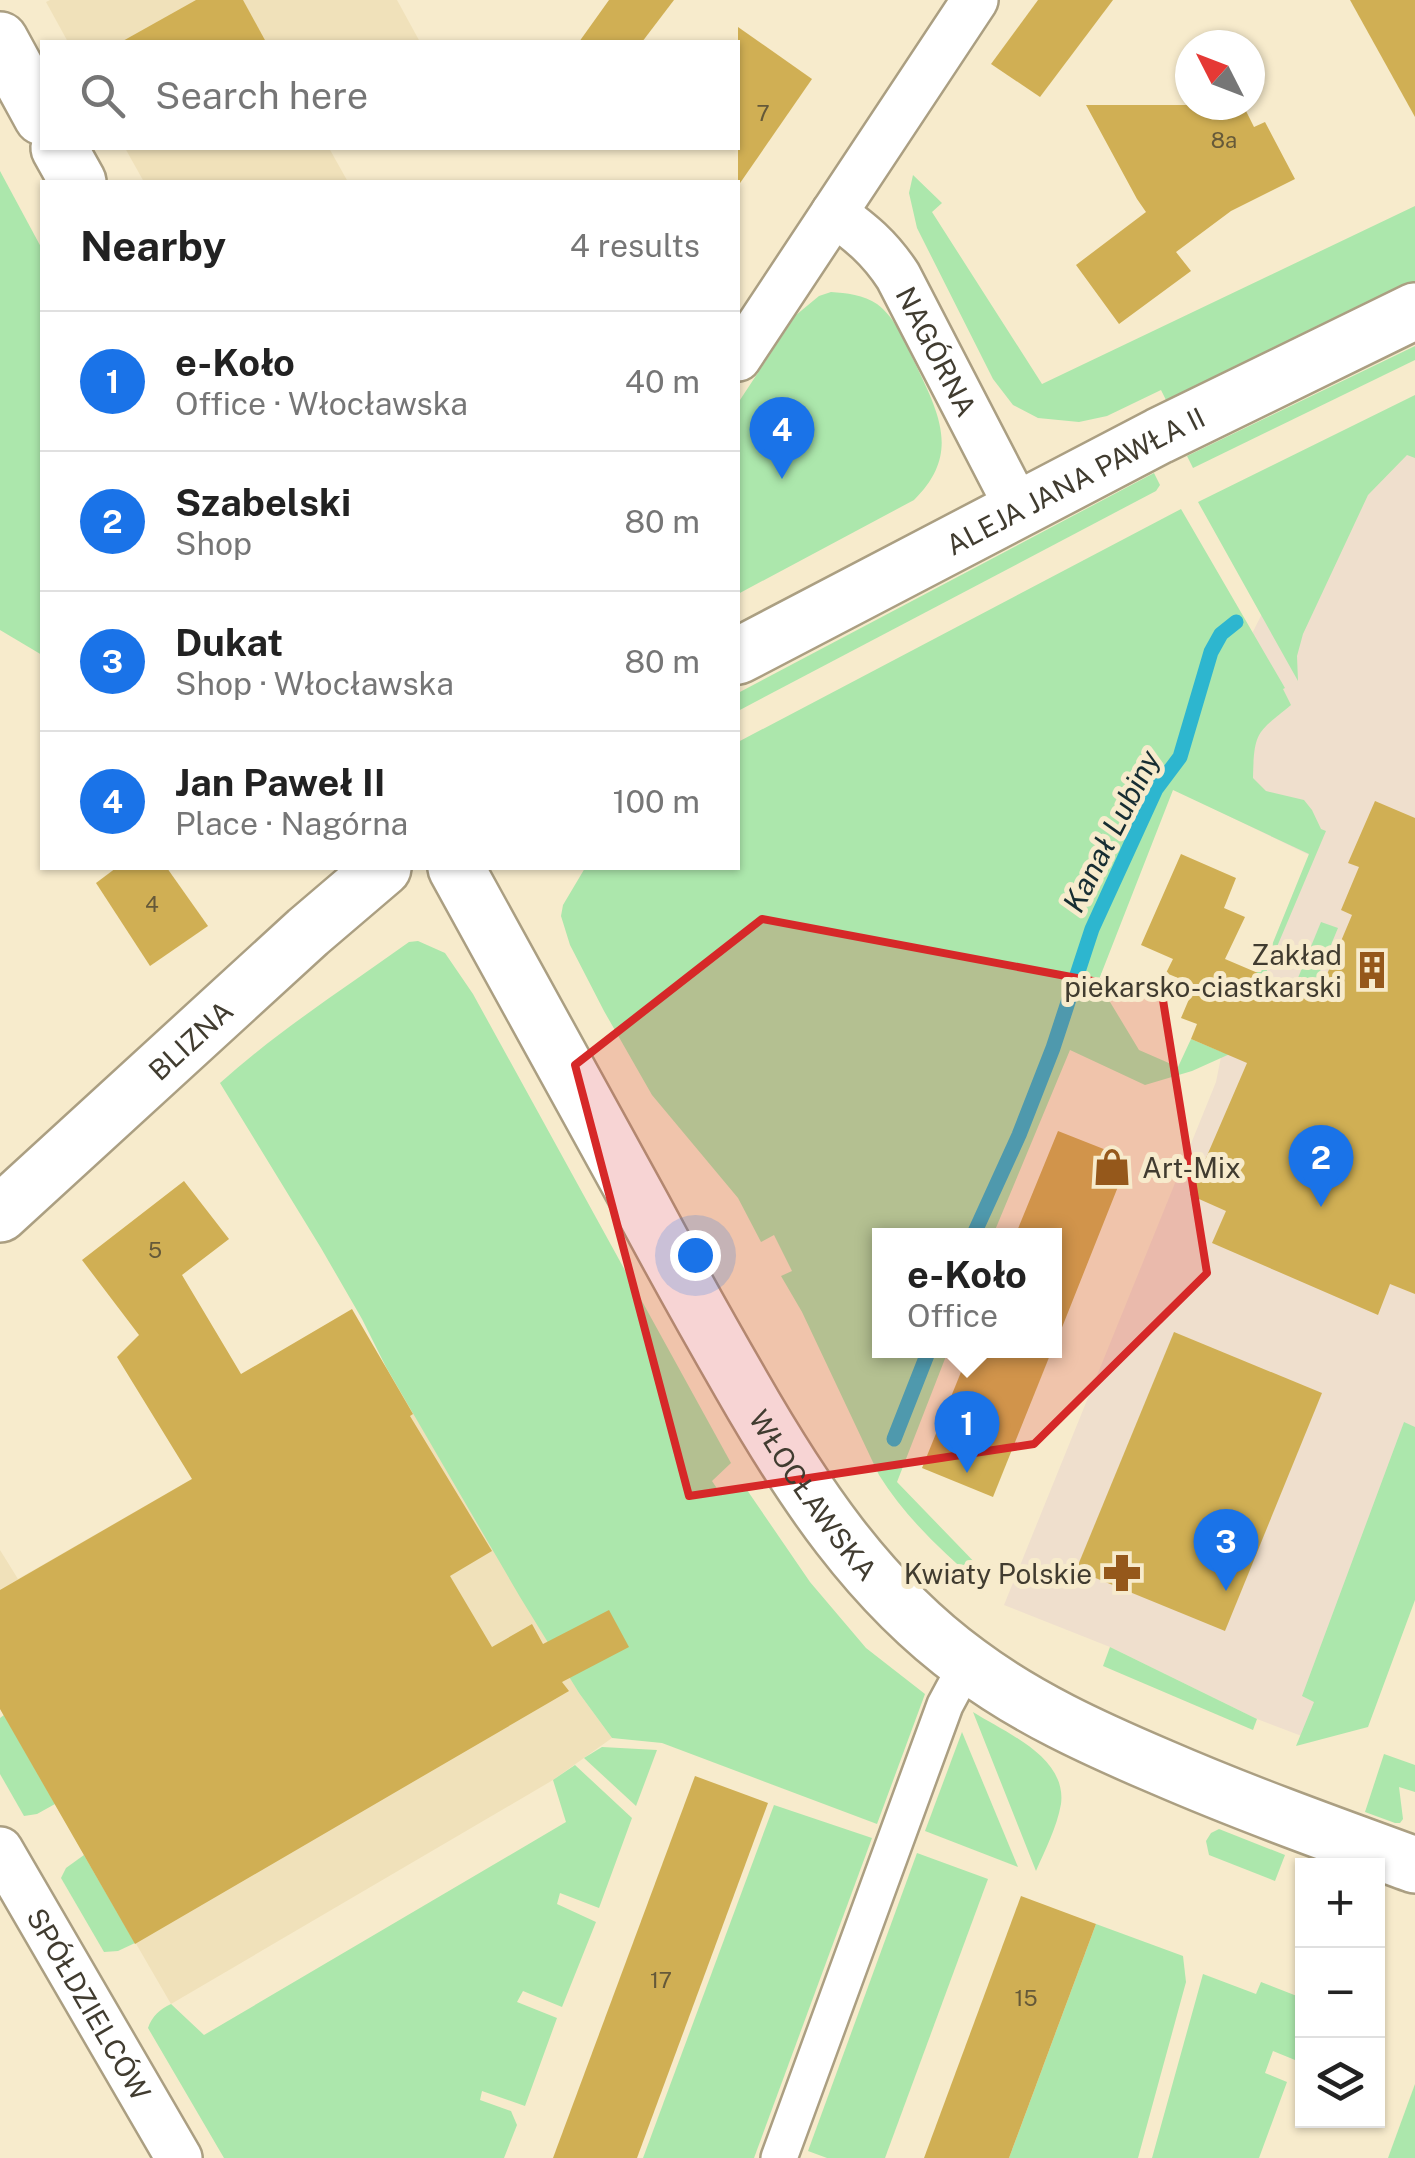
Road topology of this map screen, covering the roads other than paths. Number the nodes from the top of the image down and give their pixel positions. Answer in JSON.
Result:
{"nodes":[{"id":1,"x":975,"y":0,"type":"edge"},
{"id":2,"x":0,"y":40,"type":"edge"},
{"id":3,"x":40,"y":114,"type":"edge"},
{"id":4,"x":60,"y":150,"type":"edge"},
{"id":5,"x":77,"y":180,"type":"edge"},
{"id":6,"x":834,"y":213,"type":"junction"},
{"id":7,"x":1415,"y":311,"type":"edge"},
{"id":8,"x":740,"y":355,"type":"edge"},
{"id":9,"x":1018,"y":508,"type":"junction"},
{"id":10,"x":740,"y":655,"type":"edge"},
{"id":11,"x":381,"y":870,"type":"edge"},
{"id":12,"x":457,"y":870,"type":"edge"},
{"id":13,"x":0,"y":1214,"type":"edge"},
{"id":14,"x":967,"y":1664,"type":"junction"},
{"id":15,"x":0,"y":1850,"type":"edge"},
{"id":16,"x":1415,"y":1865,"type":"edge"},
{"id":17,"x":179,"y":2158,"type":"edge"},
{"id":18,"x":779,"y":2158,"type":"edge"}],
"edges":[{"from":1,"to":6,"type":"street"},
{"from":2,"to":3,"type":"street"},
{"from":4,"to":5,"type":"street"},
{"from":6,"to":8,"type":"street"},
{"from":6,"to":9,"type":"street","name":"NAGÓRNA"},
{"from":7,"to":9,"type":"street","name":"ALEJA JANA PAWŁA II"},
{"from":9,"to":10,"type":"street","name":"ALEJA JANA PAWŁA II"},
{"from":11,"to":13,"type":"street","name":"BLIZNA"},
{"from":12,"to":14,"type":"street","name":"WŁOCŁAWSKA"},
{"from":14,"to":16,"type":"street","name":"WŁOCŁAWSKA"},
{"from":14,"to":18,"type":"street"},
{"from":15,"to":17,"type":"street","name":"SPÓŁDZIELCÓW"}]}
